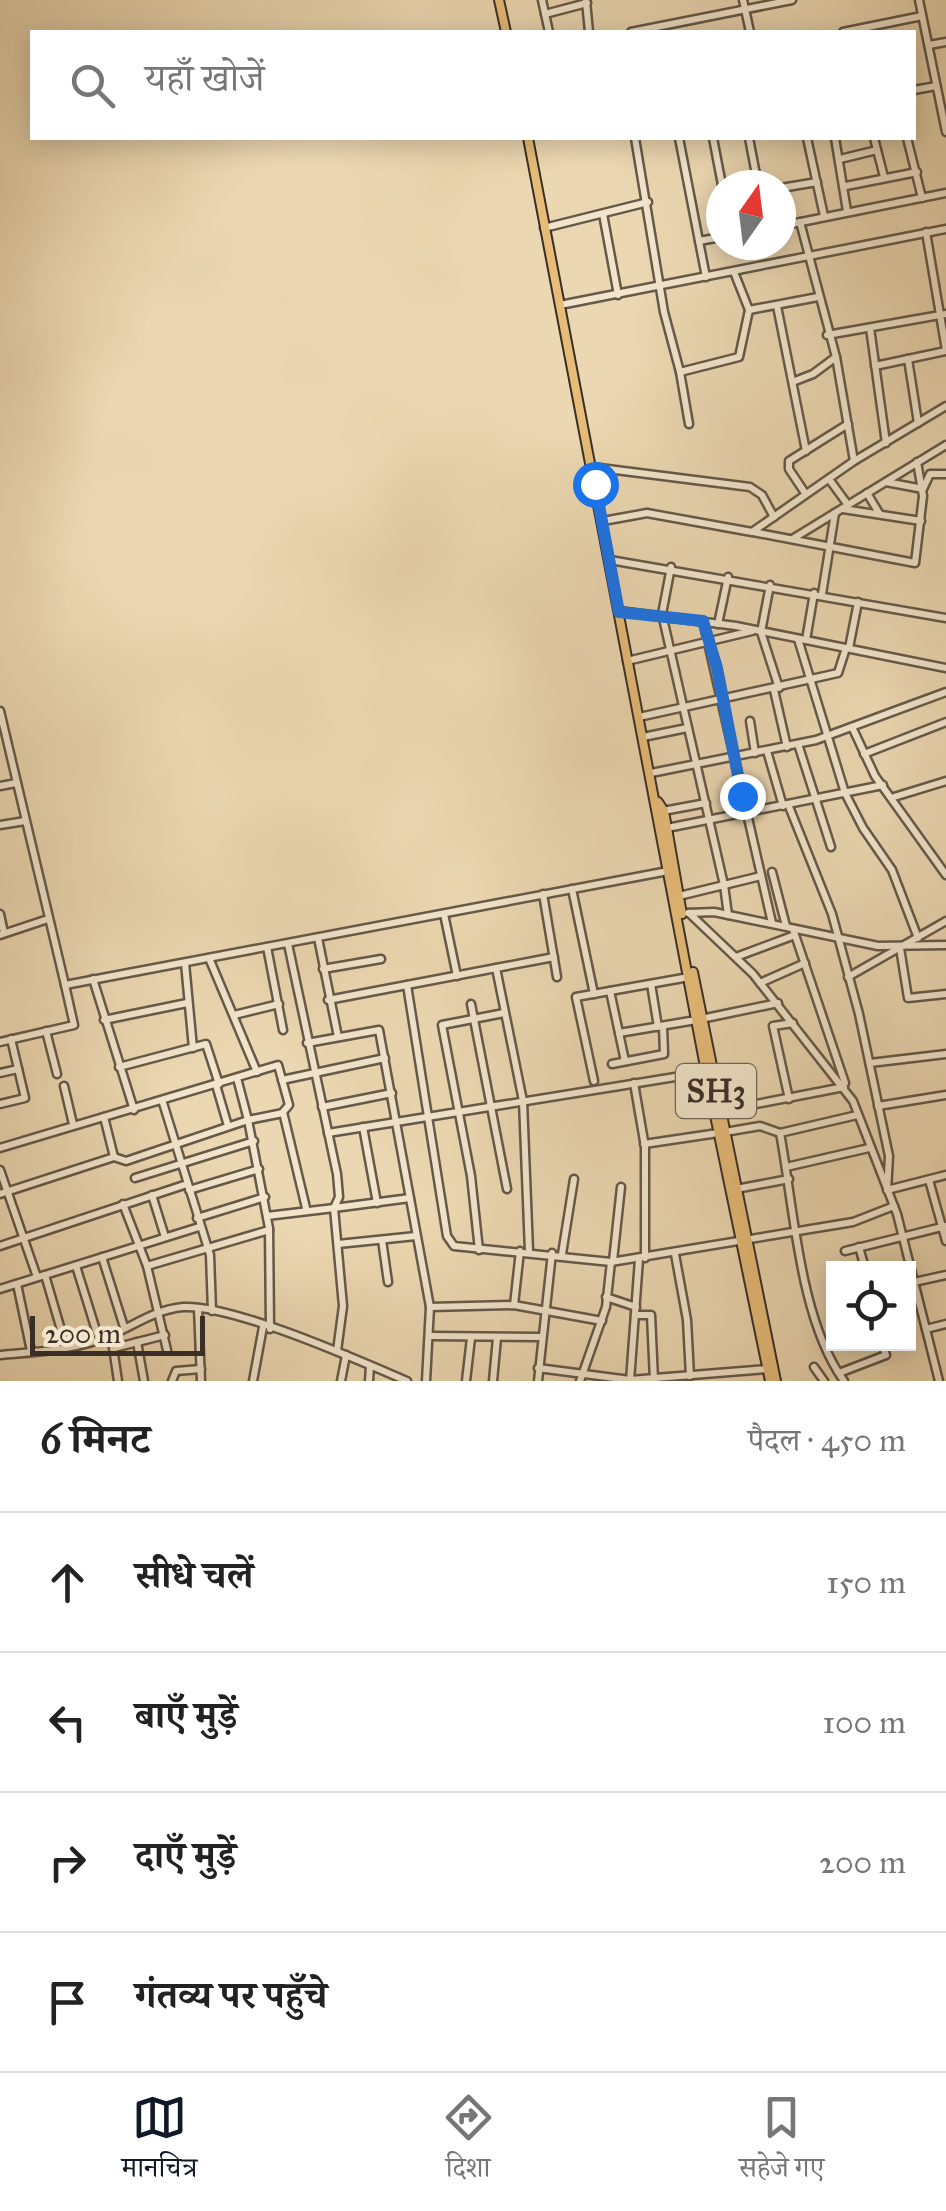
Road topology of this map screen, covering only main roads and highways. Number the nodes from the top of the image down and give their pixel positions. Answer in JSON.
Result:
{"nodes":[{"id":1,"x":499,"y":0,"type":"edge"},
{"id":2,"x":506,"y":30,"type":"edge"},
{"id":3,"x":528,"y":140,"type":"edge"},
{"id":4,"x":660,"y":809,"type":"junction"},
{"id":5,"x":699,"y":1020,"type":"junction"},
{"id":6,"x":721,"y":1132,"type":"junction"},
{"id":7,"x":744,"y":1242,"type":"junction"},
{"id":8,"x":773,"y":1381,"type":"edge"}],
"edges":[{"from":1,"to":2,"type":"main road"},
{"from":3,"to":4,"type":"main road","number":"SH3"},
{"from":4,"to":5,"type":"main road","number":"SH3"},
{"from":4,"to":5,"type":"main road","number":"SH3"},
{"from":5,"to":6,"type":"main road","number":"SH3"},
{"from":5,"to":6,"type":"main road","number":"SH3"},
{"from":6,"to":7,"type":"main road","number":"SH3"},
{"from":6,"to":7,"type":"main road","number":"SH3"},
{"from":7,"to":8,"type":"main road","number":"SH3"},
{"from":7,"to":8,"type":"main road","number":"SH3"}]}
